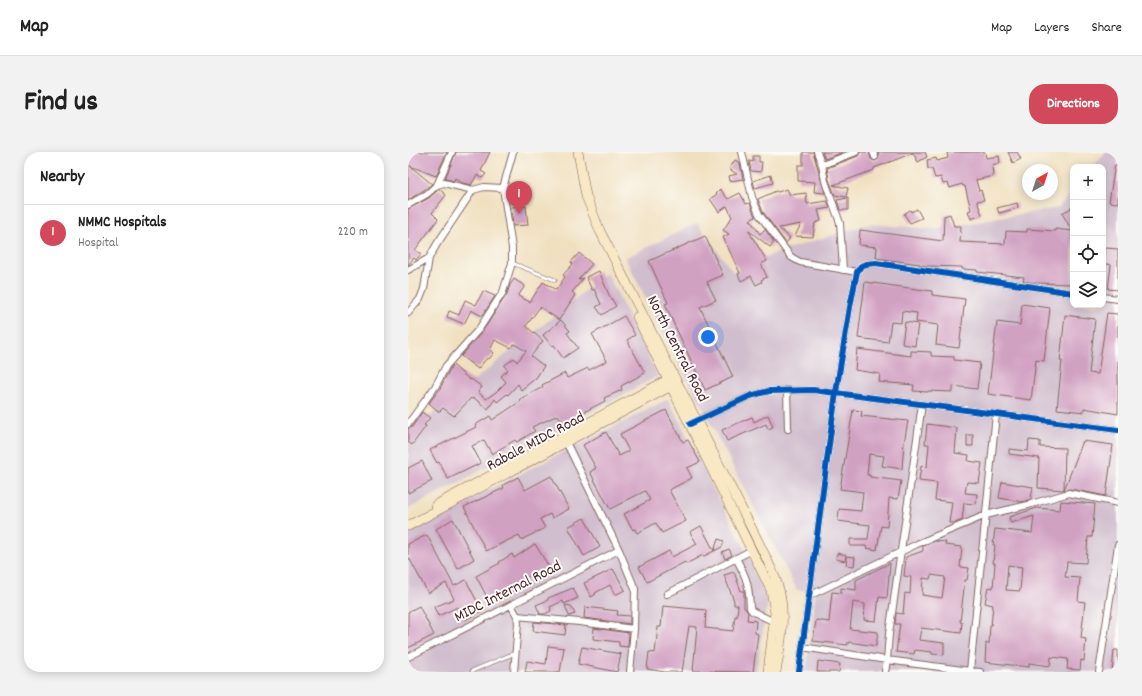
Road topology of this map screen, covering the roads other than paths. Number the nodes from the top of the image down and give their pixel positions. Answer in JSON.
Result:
{"nodes":[{"id":1,"x":452,"y":152,"type":"edge"},
{"id":2,"x":513,"y":152,"type":"edge"},
{"id":3,"x":573,"y":152,"type":"edge"},
{"id":4,"x":578,"y":152,"type":"edge"},
{"id":5,"x":742,"y":152,"type":"edge"},
{"id":6,"x":817,"y":152,"type":"edge"},
{"id":7,"x":856,"y":152,"type":"edge"},
{"id":8,"x":822,"y":165,"type":"junction"},
{"id":9,"x":437,"y":185,"type":"junction"},
{"id":10,"x":503,"y":188,"type":"junction"},
{"id":11,"x":473,"y":190,"type":"junction"},
{"id":12,"x":408,"y":205,"type":"edge"},
{"id":13,"x":429,"y":258,"type":"junction"},
{"id":14,"x":512,"y":263,"type":"junction"},
{"id":15,"x":408,"y":270,"type":"edge"},
{"id":16,"x":843,"y":270,"type":"junction"},
{"id":17,"x":857,"y":272,"type":"junction"},
{"id":18,"x":555,"y":280,"type":"dead end"},
{"id":19,"x":1070,"y":293,"type":"edge"},
{"id":20,"x":1106,"y":297,"type":"edge"},
{"id":21,"x":1118,"y":299,"type":"edge"},
{"id":22,"x":408,"y":313,"type":"edge"},
{"id":23,"x":673,"y":382,"type":"junction"},
{"id":24,"x":787,"y":390,"type":"junction"},
{"id":25,"x":836,"y":392,"type":"junction"},
{"id":26,"x":922,"y":404,"type":"junction"},
{"id":27,"x":996,"y":414,"type":"junction"},
{"id":28,"x":694,"y":422,"type":"junction"},
{"id":29,"x":408,"y":424,"type":"edge"},
{"id":30,"x":788,"y":429,"type":"dead end"},
{"id":31,"x":1118,"y":430,"type":"edge"},
{"id":32,"x":565,"y":440,"type":"junction"},
{"id":33,"x":476,"y":487,"type":"junction"},
{"id":34,"x":1118,"y":503,"type":"edge"},
{"id":35,"x":986,"y":515,"type":"junction"},
{"id":36,"x":408,"y":520,"type":"edge"},
{"id":37,"x":408,"y":526,"type":"edge"},
{"id":38,"x":1118,"y":545,"type":"edge"},
{"id":39,"x":619,"y":550,"type":"junction"},
{"id":40,"x":752,"y":550,"type":"junction"},
{"id":41,"x":901,"y":553,"type":"junction"},
{"id":42,"x":736,"y":558,"type":"junction"},
{"id":43,"x":667,"y":594,"type":"dead end"},
{"id":44,"x":809,"y":596,"type":"junction"},
{"id":45,"x":511,"y":604,"type":"junction"},
{"id":46,"x":517,"y":616,"type":"junction"},
{"id":47,"x":774,"y":622,"type":"junction"},
{"id":48,"x":634,"y":629,"type":"junction"},
{"id":49,"x":802,"y":647,"type":"junction"},
{"id":50,"x":516,"y":652,"type":"junction"},
{"id":51,"x":408,"y":656,"type":"edge"},
{"id":52,"x":887,"y":660,"type":"junction"},
{"id":53,"x":472,"y":671,"type":"edge"},
{"id":54,"x":970,"y":671,"type":"junction"},
{"id":55,"x":514,"y":672,"type":"edge"},
{"id":56,"x":630,"y":672,"type":"edge"},
{"id":57,"x":768,"y":672,"type":"edge"},
{"id":58,"x":776,"y":672,"type":"edge"},
{"id":59,"x":799,"y":672,"type":"edge"},
{"id":60,"x":885,"y":672,"type":"edge"},
{"id":61,"x":980,"y":672,"type":"edge"},
{"id":62,"x":1099,"y":672,"type":"edge"}],
"edges":[{"from":1,"to":9,"type":"street"},
{"from":2,"to":10,"type":"street"},
{"from":3,"to":23,"type":"main road","name":"North Central Road"},
{"from":4,"to":23,"type":"main road","name":"North Central Road"},
{"from":5,"to":16,"type":"street"},
{"from":6,"to":8,"type":"street"},
{"from":7,"to":8,"type":"street"},
{"from":8,"to":16,"type":"street"},
{"from":9,"to":11,"type":"street"},
{"from":9,"to":12,"type":"street"},
{"from":10,"to":11,"type":"street"},
{"from":10,"to":14,"type":"street"},
{"from":11,"to":13,"type":"street"},
{"from":13,"to":15,"type":"street"},
{"from":13,"to":22,"type":"street"},
{"from":14,"to":18,"type":"lane"},
{"from":14,"to":29,"type":"street"},
{"from":16,"to":17,"type":"street"},
{"from":17,"to":19,"type":"street"},
{"from":17,"to":25,"type":"street"},
{"from":20,"to":21,"type":"street"},
{"from":23,"to":28,"type":"main road","name":"North Central Road"},
{"from":23,"to":32,"type":"main road","name":"Rabale MIDC Road"},
{"from":24,"to":25,"type":"street"},
{"from":24,"to":28,"type":"street"},
{"from":24,"to":30,"type":"street"},
{"from":25,"to":26,"type":"street"},
{"from":25,"to":44,"type":"street"},
{"from":26,"to":27,"type":"street"},
{"from":26,"to":41,"type":"street"},
{"from":27,"to":31,"type":"street"},
{"from":27,"to":35,"type":"street"},
{"from":28,"to":40,"type":"main road","name":"North Central Road"},
{"from":28,"to":58,"type":"main road","name":"North Central Road"},
{"from":32,"to":33,"type":"main road","name":"Rabale MIDC Road"},
{"from":32,"to":39,"type":"street"},
{"from":33,"to":36,"type":"main road","name":"Rabale MIDC Road"},
{"from":33,"to":37,"type":"main road","name":"Rabale MIDC Road"},
{"from":34,"to":35,"type":"street"},
{"from":35,"to":41,"type":"street"},
{"from":35,"to":54,"type":"street"},
{"from":38,"to":62,"type":"street"},
{"from":39,"to":45,"type":"street","name":"MIDC Internal Road"},
{"from":39,"to":48,"type":"street"},
{"from":40,"to":42,"type":"street"},
{"from":40,"to":47,"type":"main road","name":"North Central Road"},
{"from":41,"to":44,"type":"street"},
{"from":41,"to":52,"type":"street"},
{"from":42,"to":43,"type":"street"},
{"from":42,"to":47,"type":"street"},
{"from":44,"to":49,"type":"street"},
{"from":45,"to":46,"type":"street"},
{"from":45,"to":51,"type":"street","name":"MIDC Internal Road"},
{"from":46,"to":48,"type":"street"},
{"from":46,"to":50,"type":"street"},
{"from":47,"to":57,"type":"main road","name":"North Central Road"},
{"from":48,"to":56,"type":"street"},
{"from":49,"to":52,"type":"street"},
{"from":49,"to":59,"type":"street"},
{"from":50,"to":53,"type":"lane"},
{"from":50,"to":55,"type":"street"},
{"from":52,"to":54,"type":"street"},
{"from":52,"to":60,"type":"street"},
{"from":54,"to":61,"type":"street"}]}
